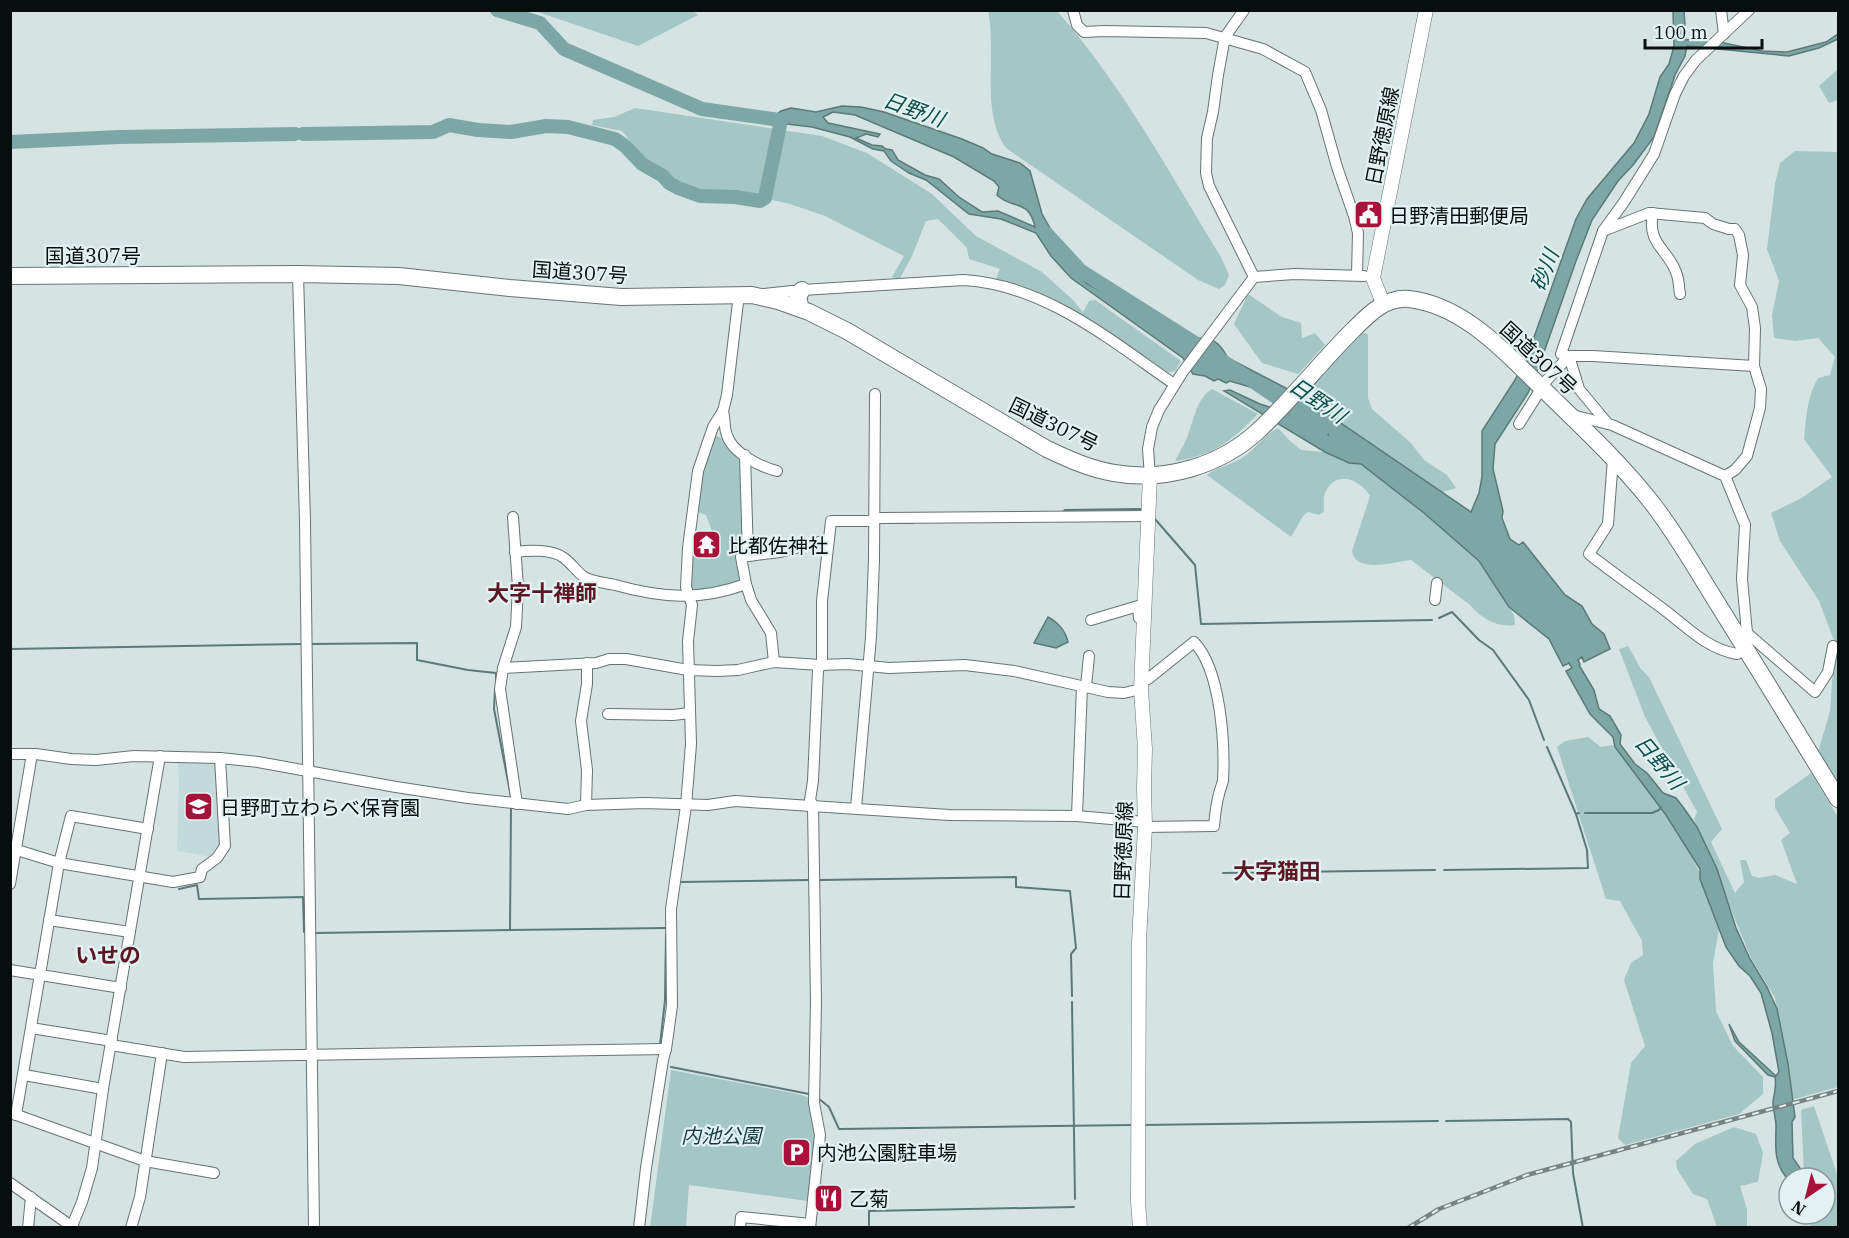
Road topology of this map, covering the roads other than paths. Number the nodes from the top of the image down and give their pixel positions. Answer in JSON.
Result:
{"nodes":[{"id":1,"x":1073,"y":10,"type":"edge"},
{"id":2,"x":1244,"y":10,"type":"edge"},
{"id":3,"x":1426,"y":10,"type":"edge"},
{"id":4,"x":1722,"y":10,"type":"edge"},
{"id":5,"x":1749,"y":10,"type":"edge"},
{"id":6,"x":1724,"y":34,"type":"junction"},
{"id":7,"x":1225,"y":37,"type":"junction"},
{"id":8,"x":1653,"y":213,"type":"junction"},
{"id":9,"x":1603,"y":231,"type":"junction"},
{"id":10,"x":298,"y":274,"type":"junction"},
{"id":11,"x":1357,"y":275,"type":"junction"},
{"id":12,"x":10,"y":276,"type":"edge"},
{"id":13,"x":1254,"y":277,"type":"junction"},
{"id":14,"x":1373,"y":278,"type":"junction"},
{"id":15,"x":802,"y":290,"type":"junction"},
{"id":16,"x":1680,"y":294,"type":"dead end"},
{"id":17,"x":746,"y":295,"type":"junction"},
{"id":18,"x":1383,"y":303,"type":"junction"},
{"id":19,"x":801,"y":309,"type":"junction"},
{"id":20,"x":1565,"y":355,"type":"junction"},
{"id":21,"x":1754,"y":366,"type":"junction"},
{"id":22,"x":1174,"y":384,"type":"junction"},
{"id":23,"x":1541,"y":384,"type":"junction"},
{"id":24,"x":875,"y":394,"type":"dead end"},
{"id":25,"x":723,"y":411,"type":"junction"},
{"id":26,"x":1568,"y":413,"type":"junction"},
{"id":27,"x":1519,"y":424,"type":"dead end"},
{"id":28,"x":1608,"y":424,"type":"junction"},
{"id":29,"x":746,"y":455,"type":"junction"},
{"id":30,"x":1613,"y":459,"type":"junction"},
{"id":31,"x":777,"y":471,"type":"dead end"},
{"id":32,"x":1150,"y":476,"type":"junction"},
{"id":33,"x":1725,"y":476,"type":"junction"},
{"id":34,"x":1149,"y":516,"type":"junction"},
{"id":35,"x":513,"y":518,"type":"dead end"},
{"id":36,"x":874,"y":519,"type":"junction"},
{"id":37,"x":827,"y":540,"type":"junction"},
{"id":38,"x":515,"y":552,"type":"junction"},
{"id":39,"x":748,"y":556,"type":"junction"},
{"id":40,"x":1437,"y":583,"type":"dead end"},
{"id":41,"x":746,"y":584,"type":"junction"},
{"id":42,"x":690,"y":596,"type":"junction"},
{"id":43,"x":1435,"y":600,"type":"dead end"},
{"id":44,"x":1091,"y":620,"type":"dead end"},
{"id":45,"x":1144,"y":627,"type":"junction"},
{"id":46,"x":1744,"y":640,"type":"junction"},
{"id":47,"x":1833,"y":646,"type":"dead end"},
{"id":48,"x":1089,"y":656,"type":"dead end"},
{"id":49,"x":774,"y":662,"type":"junction"},
{"id":50,"x":587,"y":663,"type":"junction"},
{"id":51,"x":820,"y":665,"type":"junction"},
{"id":52,"x":868,"y":666,"type":"junction"},
{"id":53,"x":503,"y":668,"type":"junction"},
{"id":54,"x":688,"y":670,"type":"junction"},
{"id":55,"x":1142,"y":685,"type":"junction"},
{"id":56,"x":1084,"y":687,"type":"junction"},
{"id":57,"x":690,"y":713,"type":"junction"},
{"id":58,"x":609,"y":714,"type":"dead end"},
{"id":59,"x":10,"y":754,"type":"edge"},
{"id":60,"x":34,"y":754,"type":"junction"},
{"id":61,"x":160,"y":756,"type":"junction"},
{"id":62,"x":220,"y":758,"type":"junction"},
{"id":63,"x":307,"y":771,"type":"junction"},
{"id":64,"x":1839,"y":799,"type":"edge"},
{"id":65,"x":517,"y":804,"type":"junction"},
{"id":66,"x":586,"y":805,"type":"junction"},
{"id":67,"x":686,"y":806,"type":"junction"},
{"id":68,"x":813,"y":806,"type":"junction"},
{"id":69,"x":856,"y":808,"type":"junction"},
{"id":70,"x":1077,"y":816,"type":"junction"},
{"id":71,"x":1145,"y":824,"type":"junction"},
{"id":72,"x":148,"y":829,"type":"junction"},
{"id":73,"x":17,"y":850,"type":"junction"},
{"id":74,"x":59,"y":863,"type":"junction"},
{"id":75,"x":140,"y":876,"type":"junction"},
{"id":76,"x":10,"y":884,"type":"edge"},
{"id":77,"x":49,"y":920,"type":"junction"},
{"id":78,"x":130,"y":932,"type":"junction"},
{"id":79,"x":10,"y":970,"type":"edge"},
{"id":80,"x":41,"y":975,"type":"junction"},
{"id":81,"x":121,"y":988,"type":"junction"},
{"id":82,"x":31,"y":1028,"type":"junction"},
{"id":83,"x":111,"y":1043,"type":"junction"},
{"id":84,"x":666,"y":1049,"type":"junction"},
{"id":85,"x":162,"y":1053,"type":"junction"},
{"id":86,"x":311,"y":1056,"type":"junction"},
{"id":87,"x":24,"y":1075,"type":"junction"},
{"id":88,"x":103,"y":1089,"type":"junction"},
{"id":89,"x":13,"y":1114,"type":"edge"},
{"id":90,"x":94,"y":1145,"type":"junction"},
{"id":91,"x":145,"y":1161,"type":"junction"},
{"id":92,"x":214,"y":1173,"type":"dead end"},
{"id":93,"x":10,"y":1183,"type":"edge"},
{"id":94,"x":31,"y":1197,"type":"junction"},
{"id":95,"x":810,"y":1226,"type":"edge"},
{"id":96,"x":28,"y":1227,"type":"edge"},
{"id":97,"x":73,"y":1227,"type":"edge"},
{"id":98,"x":131,"y":1227,"type":"edge"},
{"id":99,"x":314,"y":1227,"type":"edge"},
{"id":100,"x":639,"y":1227,"type":"edge"},
{"id":101,"x":740,"y":1227,"type":"edge"},
{"id":102,"x":1140,"y":1227,"type":"edge"}],
"edges":[{"from":1,"to":7,"type":"street"},
{"from":2,"to":7,"type":"street"},
{"from":3,"to":14,"type":"main road","name":"日野徳原線"},
{"from":4,"to":6,"type":"street"},
{"from":5,"to":6,"type":"street"},
{"from":6,"to":9,"type":"street"},
{"from":7,"to":11,"type":"street"},
{"from":7,"to":13,"type":"street"},
{"from":8,"to":9,"type":"street"},
{"from":8,"to":16,"type":"street"},
{"from":8,"to":21,"type":"street"},
{"from":9,"to":20,"type":"street"},
{"from":10,"to":12,"type":"highway","name":"国道307号"},
{"from":10,"to":17,"type":"highway","name":"国道307号"},
{"from":10,"to":63,"type":"street"},
{"from":11,"to":13,"type":"street"},
{"from":11,"to":14,"type":"street"},
{"from":13,"to":22,"type":"street"},
{"from":14,"to":18,"type":"main road"},
{"from":15,"to":17,"type":"street"},
{"from":15,"to":19,"type":"highway"},
{"from":15,"to":22,"type":"street"},
{"from":17,"to":19,"type":"highway","name":"国道307号"},
{"from":17,"to":25,"type":"street"},
{"from":18,"to":23,"type":"highway","name":"国道307号"},
{"from":18,"to":32,"type":"highway","name":"国道307号"},
{"from":19,"to":32,"type":"highway","name":"国道307号"},
{"from":20,"to":21,"type":"street"},
{"from":20,"to":23,"type":"street"},
{"from":20,"to":28,"type":"street"},
{"from":21,"to":33,"type":"street"},
{"from":22,"to":32,"type":"street"},
{"from":23,"to":26,"type":"highway","name":"国道307号"},
{"from":23,"to":27,"type":"street"},
{"from":24,"to":36,"type":"street"},
{"from":25,"to":29,"type":"street"},
{"from":25,"to":42,"type":"street"},
{"from":26,"to":28,"type":"street"},
{"from":26,"to":30,"type":"highway","name":"国道307号"},
{"from":28,"to":33,"type":"street"},
{"from":29,"to":31,"type":"street"},
{"from":29,"to":39,"type":"street"},
{"from":30,"to":46,"type":"highway","name":"国道307号"},
{"from":30,"to":46,"type":"street"},
{"from":32,"to":34,"type":"main road","name":"日野徳原線"},
{"from":33,"to":46,"type":"street"},
{"from":34,"to":36,"type":"street"},
{"from":34,"to":45,"type":"main road","name":"日野徳原線"},
{"from":35,"to":38,"type":"street"},
{"from":36,"to":37,"type":"street"},
{"from":36,"to":52,"type":"street"},
{"from":37,"to":39,"type":"street"},
{"from":37,"to":51,"type":"street"},
{"from":38,"to":42,"type":"street"},
{"from":38,"to":53,"type":"street"},
{"from":39,"to":41,"type":"street"},
{"from":40,"to":43,"type":"street"},
{"from":41,"to":42,"type":"street"},
{"from":41,"to":49,"type":"street"},
{"from":42,"to":54,"type":"street"},
{"from":44,"to":45,"type":"street"},
{"from":45,"to":55,"type":"main road","name":"日野徳原線"},
{"from":46,"to":47,"type":"street"},
{"from":46,"to":64,"type":"highway","name":"国道307号"},
{"from":48,"to":56,"type":"street"},
{"from":49,"to":51,"type":"street"},
{"from":49,"to":54,"type":"street"},
{"from":50,"to":53,"type":"street"},
{"from":50,"to":54,"type":"street"},
{"from":50,"to":66,"type":"street"},
{"from":51,"to":52,"type":"street"},
{"from":51,"to":68,"type":"street"},
{"from":52,"to":56,"type":"street"},
{"from":52,"to":69,"type":"street"},
{"from":53,"to":65,"type":"street"},
{"from":54,"to":57,"type":"street"},
{"from":55,"to":56,"type":"street"},
{"from":55,"to":71,"type":"main road","name":"日野徳原線"},
{"from":55,"to":71,"type":"street"},
{"from":56,"to":70,"type":"street"},
{"from":57,"to":58,"type":"street"},
{"from":57,"to":67,"type":"street"},
{"from":59,"to":60,"type":"street"},
{"from":60,"to":61,"type":"street"},
{"from":60,"to":73,"type":"street"},
{"from":61,"to":62,"type":"street"},
{"from":61,"to":72,"type":"street"},
{"from":62,"to":63,"type":"street"},
{"from":62,"to":75,"type":"street"},
{"from":63,"to":65,"type":"street"},
{"from":63,"to":86,"type":"street"},
{"from":65,"to":66,"type":"street"},
{"from":66,"to":67,"type":"street"},
{"from":67,"to":68,"type":"street"},
{"from":67,"to":84,"type":"street"},
{"from":68,"to":69,"type":"street"},
{"from":68,"to":95,"type":"street"},
{"from":69,"to":70,"type":"street"},
{"from":70,"to":71,"type":"street"},
{"from":71,"to":102,"type":"main road","name":"日野徳原線"},
{"from":72,"to":74,"type":"street"},
{"from":72,"to":75,"type":"street"},
{"from":73,"to":74,"type":"street"},
{"from":73,"to":76,"type":"street"},
{"from":74,"to":75,"type":"street"},
{"from":74,"to":77,"type":"street"},
{"from":75,"to":78,"type":"street"},
{"from":77,"to":78,"type":"street"},
{"from":77,"to":80,"type":"street"},
{"from":78,"to":81,"type":"street"},
{"from":79,"to":80,"type":"street"},
{"from":80,"to":81,"type":"street"},
{"from":80,"to":82,"type":"street"},
{"from":81,"to":83,"type":"street"},
{"from":82,"to":83,"type":"street"},
{"from":82,"to":87,"type":"street"},
{"from":83,"to":85,"type":"street"},
{"from":83,"to":88,"type":"street"},
{"from":84,"to":86,"type":"street"},
{"from":84,"to":100,"type":"street"},
{"from":85,"to":86,"type":"street"},
{"from":85,"to":91,"type":"street"},
{"from":86,"to":99,"type":"street"},
{"from":87,"to":88,"type":"street"},
{"from":87,"to":89,"type":"street"},
{"from":88,"to":90,"type":"street"},
{"from":89,"to":90,"type":"street"},
{"from":90,"to":91,"type":"street"},
{"from":90,"to":97,"type":"street"},
{"from":91,"to":92,"type":"street"},
{"from":91,"to":98,"type":"street"},
{"from":93,"to":94,"type":"street"},
{"from":94,"to":96,"type":"street"},
{"from":94,"to":97,"type":"street"},
{"from":95,"to":101,"type":"street"}]}
